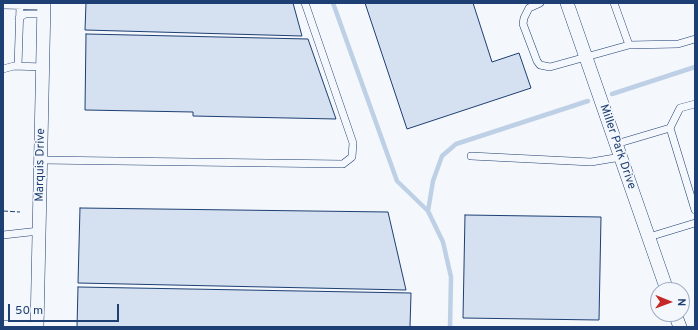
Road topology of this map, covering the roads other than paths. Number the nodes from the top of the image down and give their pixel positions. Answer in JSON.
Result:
{"nodes":[{"id":1,"x":305,"y":3,"type":"edge"},
{"id":2,"x":540,"y":3,"type":"edge"},
{"id":3,"x":567,"y":3,"type":"edge"},
{"id":4,"x":614,"y":3,"type":"edge"},
{"id":5,"x":3,"y":5,"type":"edge"},
{"id":6,"x":20,"y":6,"type":"junction"},
{"id":7,"x":44,"y":8,"type":"edge"},
{"id":8,"x":20,"y":18,"type":"junction"},
{"id":9,"x":695,"y":39,"type":"edge"},
{"id":10,"x":629,"y":45,"type":"junction"},
{"id":11,"x":586,"y":57,"type":"junction"},
{"id":12,"x":18,"y":66,"type":"junction"},
{"id":13,"x":43,"y":66,"type":"junction"},
{"id":14,"x":3,"y":69,"type":"edge"},
{"id":15,"x":695,"y":104,"type":"edge"},
{"id":16,"x":670,"y":128,"type":"junction"},
{"id":17,"x":616,"y":144,"type":"junction"},
{"id":18,"x":471,"y":156,"type":"dead end"},
{"id":19,"x":620,"y":157,"type":"junction"},
{"id":20,"x":41,"y":160,"type":"junction"},
{"id":21,"x":695,"y":210,"type":"edge"},
{"id":22,"x":695,"y":223,"type":"edge"},
{"id":23,"x":39,"y":231,"type":"junction"},
{"id":24,"x":3,"y":235,"type":"edge"},
{"id":25,"x":649,"y":237,"type":"junction"},
{"id":26,"x":664,"y":282,"type":"edge"},
{"id":27,"x":3,"y":324,"type":"edge"},
{"id":28,"x":37,"y":326,"type":"edge"}],
"edges":[{"from":1,"to":20,"type":"lane"},
{"from":2,"to":11,"type":"lane"},
{"from":3,"to":11,"type":"street","name":"Miller Park Drive"},
{"from":4,"to":10,"type":"lane"},
{"from":5,"to":6,"type":"lane"},
{"from":6,"to":7,"type":"lane"},
{"from":6,"to":8,"type":"lane"},
{"from":7,"to":8,"type":"lane"},
{"from":7,"to":13,"type":"street","name":"Marquis Drive"},
{"from":8,"to":12,"type":"lane"},
{"from":9,"to":10,"type":"lane"},
{"from":10,"to":11,"type":"lane"},
{"from":11,"to":17,"type":"street","name":"Miller Park Drive"},
{"from":12,"to":13,"type":"lane"},
{"from":12,"to":14,"type":"lane"},
{"from":13,"to":20,"type":"street","name":"Marquis Drive"},
{"from":15,"to":16,"type":"lane"},
{"from":16,"to":17,"type":"lane"},
{"from":16,"to":21,"type":"lane"},
{"from":17,"to":19,"type":"street","name":"Miller Park Drive"},
{"from":18,"to":19,"type":"lane"},
{"from":19,"to":25,"type":"street","name":"Miller Park Drive"},
{"from":20,"to":23,"type":"street","name":"Marquis Drive"},
{"from":22,"to":25,"type":"lane"},
{"from":23,"to":24,"type":"lane"},
{"from":23,"to":28,"type":"street","name":"Marquis Drive"},
{"from":25,"to":26,"type":"street","name":"Miller Park Drive"},
{"from":27,"to":28,"type":"lane"}]}
